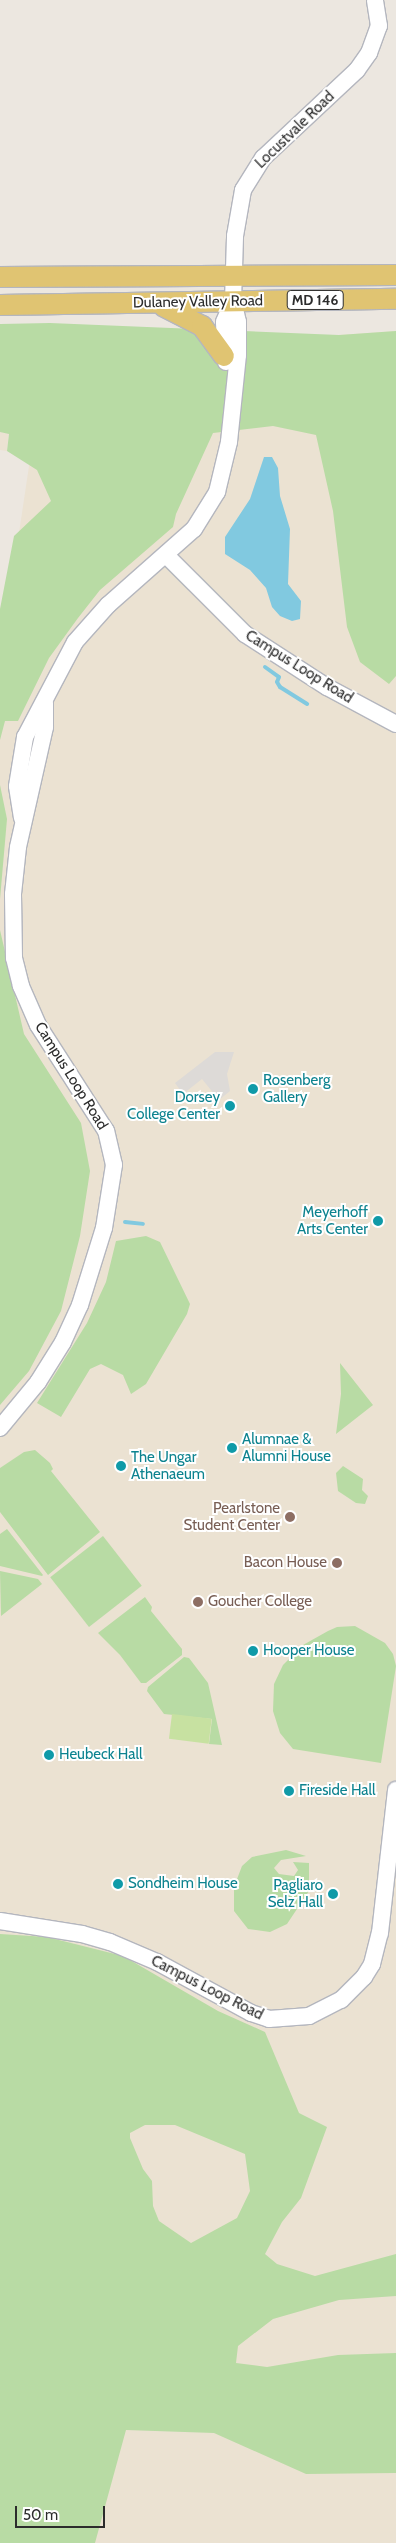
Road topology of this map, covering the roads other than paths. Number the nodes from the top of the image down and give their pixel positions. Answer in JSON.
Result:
{"nodes":[{"id":1,"x":375,"y":0,"type":"edge"},
{"id":2,"x":234,"y":276,"type":"junction"},
{"id":3,"x":396,"y":276,"type":"edge"},
{"id":4,"x":0,"y":277,"type":"edge"},
{"id":5,"x":396,"y":299,"type":"edge"},
{"id":6,"x":233,"y":301,"type":"junction"},
{"id":7,"x":154,"y":302,"type":"junction"},
{"id":8,"x":0,"y":304,"type":"edge"},
{"id":9,"x":224,"y":356,"type":"junction"},
{"id":10,"x":233,"y":389,"type":"junction"},
{"id":11,"x":167,"y":556,"type":"junction"},
{"id":12,"x":396,"y":724,"type":"edge"},
{"id":13,"x":0,"y":1428,"type":"edge"},
{"id":14,"x":396,"y":1790,"type":"edge"},
{"id":15,"x":0,"y":1921,"type":"edge"}],
"edges":[{"from":1,"to":2,"type":"street","name":"Locustvale Road"},
{"from":2,"to":3,"type":"main road","name":"Dulaney Valley Road","number":"MD 146"},
{"from":2,"to":4,"type":"main road","name":"Dulaney Valley Road","number":"MD 146"},
{"from":2,"to":6,"type":"street","name":"Locustvale Road"},
{"from":5,"to":6,"type":"main road","name":"Dulaney Valley Road","number":"MD 146"},
{"from":6,"to":7,"type":"main road","name":"Dulaney Valley Road","number":"MD 146"},
{"from":6,"to":9,"type":"street","name":"Campus Loop Road"},
{"from":6,"to":10,"type":"street","name":"Campus Loop Road"},
{"from":7,"to":8,"type":"main road","name":"Dulaney Valley Road","number":"MD 146"},
{"from":7,"to":9,"type":"main road"},
{"from":9,"to":10,"type":"street","name":"Campus Loop Road"},
{"from":10,"to":11,"type":"street","name":"Campus Loop Road"},
{"from":11,"to":12,"type":"street","name":"Campus Loop Road"},
{"from":11,"to":13,"type":"street","name":"Campus Loop Road"},
{"from":14,"to":15,"type":"street","name":"Campus Loop Road"}]}
